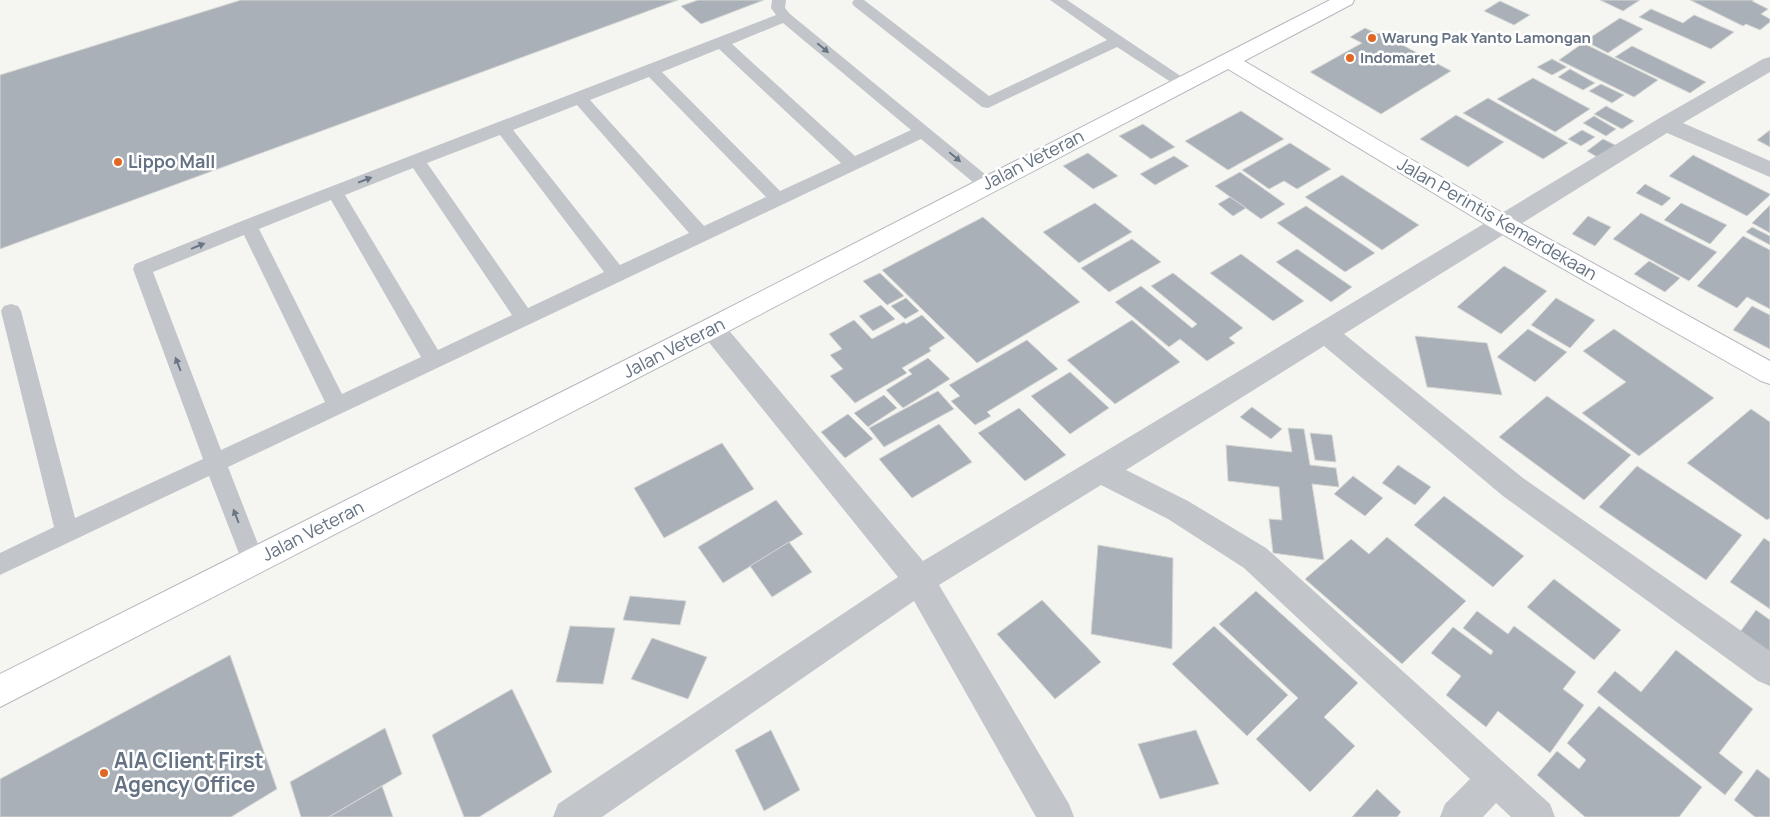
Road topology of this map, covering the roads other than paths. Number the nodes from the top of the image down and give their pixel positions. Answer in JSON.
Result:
{"nodes":[{"id":1,"x":1057,"y":0,"type":"edge"},
{"id":2,"x":1345,"y":0,"type":"edge"},
{"id":3,"x":859,"y":3,"type":"dead end"},
{"id":4,"x":782,"y":9,"type":"edge"},
{"id":5,"x":1119,"y":40,"type":"junction"},
{"id":6,"x":722,"y":43,"type":"junction"},
{"id":7,"x":1228,"y":60,"type":"junction"},
{"id":8,"x":1770,"y":63,"type":"edge"},
{"id":9,"x":651,"y":70,"type":"junction"},
{"id":10,"x":1183,"y":83,"type":"junction"},
{"id":11,"x":581,"y":99,"type":"junction"},
{"id":12,"x":1666,"y":124,"type":"junction"},
{"id":13,"x":504,"y":129,"type":"junction"},
{"id":14,"x":923,"y":131,"type":"junction"},
{"id":15,"x":417,"y":160,"type":"junction"},
{"id":16,"x":854,"y":164,"type":"junction"},
{"id":17,"x":1770,"y":170,"type":"edge"},
{"id":18,"x":986,"y":184,"type":"junction"},
{"id":19,"x":335,"y":192,"type":"junction"},
{"id":20,"x":778,"y":200,"type":"junction"},
{"id":21,"x":1503,"y":224,"type":"junction"},
{"id":22,"x":248,"y":225,"type":"junction"},
{"id":23,"x":702,"y":236,"type":"junction"},
{"id":24,"x":617,"y":275,"type":"junction"},
{"id":25,"x":10,"y":311,"type":"dead end"},
{"id":26,"x":525,"y":318,"type":"junction"},
{"id":27,"x":712,"y":328,"type":"junction"},
{"id":28,"x":1324,"y":332,"type":"junction"},
{"id":29,"x":434,"y":361,"type":"junction"},
{"id":30,"x":1770,"y":374,"type":"edge"},
{"id":31,"x":336,"y":406,"type":"junction"},
{"id":32,"x":215,"y":463,"type":"junction"},
{"id":33,"x":1102,"y":472,"type":"junction"},
{"id":34,"x":67,"y":532,"type":"junction"},
{"id":35,"x":253,"y":562,"type":"junction"},
{"id":36,"x":0,"y":564,"type":"edge"},
{"id":37,"x":919,"y":580,"type":"junction"},
{"id":38,"x":1770,"y":670,"type":"edge"},
{"id":39,"x":0,"y":691,"type":"edge"},
{"id":40,"x":1494,"y":779,"type":"junction"},
{"id":41,"x":571,"y":817,"type":"edge"},
{"id":42,"x":1056,"y":817,"type":"edge"},
{"id":43,"x":1458,"y":817,"type":"edge"},
{"id":44,"x":1537,"y":817,"type":"edge"}],
"edges":[{"from":1,"to":5,"type":"lane"},
{"from":2,"to":7,"type":"main road","name":"Jalan Veteran"},
{"from":3,"to":5,"type":"lane"},
{"from":4,"to":6,"type":"lane"},
{"from":4,"to":14,"type":"lane","one_way":true},
{"from":5,"to":10,"type":"lane"},
{"from":6,"to":9,"type":"lane"},
{"from":6,"to":16,"type":"lane"},
{"from":7,"to":10,"type":"main road","name":"Jalan Veteran"},
{"from":7,"to":21,"type":"main road","name":"Jalan Perintis Kemerdekaan"},
{"from":8,"to":12,"type":"street"},
{"from":9,"to":11,"type":"lane"},
{"from":9,"to":20,"type":"lane"},
{"from":10,"to":18,"type":"main road","name":"Jalan Veteran"},
{"from":11,"to":13,"type":"lane"},
{"from":11,"to":23,"type":"lane"},
{"from":12,"to":17,"type":"street"},
{"from":12,"to":21,"type":"street"},
{"from":13,"to":15,"type":"lane"},
{"from":13,"to":24,"type":"lane"},
{"from":14,"to":16,"type":"lane"},
{"from":14,"to":18,"type":"lane","one_way":true},
{"from":19,"to":15,"type":"lane","one_way":true},
{"from":15,"to":26,"type":"lane"},
{"from":16,"to":20,"type":"lane"},
{"from":18,"to":27,"type":"main road","name":"Jalan Veteran"},
{"from":19,"to":22,"type":"lane"},
{"from":19,"to":29,"type":"lane"},
{"from":20,"to":23,"type":"lane"},
{"from":21,"to":28,"type":"street"},
{"from":21,"to":30,"type":"main road","name":"Jalan Perintis Kemerdekaan"},
{"from":22,"to":31,"type":"lane"},
{"from":32,"to":22,"type":"lane","one_way":true},
{"from":23,"to":24,"type":"lane"},
{"from":24,"to":26,"type":"lane"},
{"from":25,"to":34,"type":"lane"},
{"from":26,"to":29,"type":"lane"},
{"from":27,"to":35,"type":"main road","name":"Jalan Veteran"},
{"from":27,"to":37,"type":"street"},
{"from":28,"to":33,"type":"street"},
{"from":28,"to":38,"type":"street"},
{"from":29,"to":31,"type":"lane"},
{"from":31,"to":32,"type":"lane"},
{"from":32,"to":34,"type":"lane"},
{"from":35,"to":32,"type":"lane","one_way":true},
{"from":33,"to":37,"type":"street"},
{"from":33,"to":40,"type":"street"},
{"from":34,"to":36,"type":"lane"},
{"from":35,"to":39,"type":"main road","name":"Jalan Veteran"},
{"from":37,"to":41,"type":"street"},
{"from":37,"to":42,"type":"street"},
{"from":40,"to":43,"type":"street"},
{"from":40,"to":44,"type":"street"}]}
